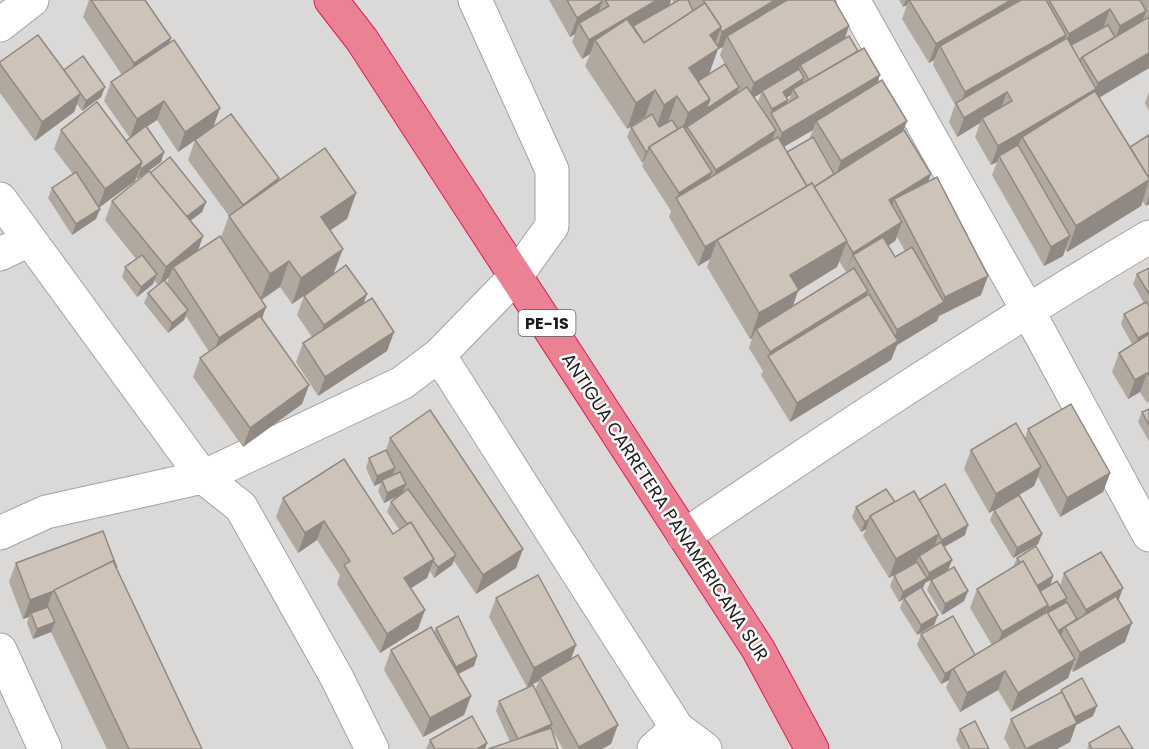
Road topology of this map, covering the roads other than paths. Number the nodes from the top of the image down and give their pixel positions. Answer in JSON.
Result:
{"nodes":[{"id":1,"x":32,"y":0,"type":"edge"},
{"id":2,"x":331,"y":0,"type":"edge"},
{"id":3,"x":475,"y":0,"type":"edge"},
{"id":4,"x":853,"y":0,"type":"edge"},
{"id":5,"x":0,"y":25,"type":"edge"},
{"id":6,"x":0,"y":199,"type":"edge"},
{"id":7,"x":1149,"y":237,"type":"edge"},
{"id":8,"x":29,"y":240,"type":"junction"},
{"id":9,"x":0,"y":254,"type":"edge"},
{"id":10,"x":516,"y":276,"type":"junction"},
{"id":11,"x":1027,"y":309,"type":"junction"},
{"id":12,"x":439,"y":355,"type":"junction"},
{"id":13,"x":203,"y":477,"type":"junction"},
{"id":14,"x":0,"y":533,"type":"edge"},
{"id":15,"x":1149,"y":535,"type":"edge"},
{"id":16,"x":684,"y":536,"type":"junction"},
{"id":17,"x":0,"y":650,"type":"edge"},
{"id":18,"x":665,"y":739,"type":"edge"},
{"id":19,"x":45,"y":749,"type":"edge"},
{"id":20,"x":372,"y":749,"type":"edge"},
{"id":21,"x":705,"y":749,"type":"edge"},
{"id":22,"x":812,"y":749,"type":"edge"}],
"edges":[{"from":1,"to":5,"type":"street"},
{"from":2,"to":10,"type":"highway","name":"ANTIGUA CARRETERA PANAMERICANA SUR","number":"PE-1S"},
{"from":3,"to":10,"type":"street"},
{"from":4,"to":11,"type":"street"},
{"from":6,"to":8,"type":"street"},
{"from":7,"to":11,"type":"street"},
{"from":8,"to":9,"type":"street"},
{"from":8,"to":13,"type":"street"},
{"from":10,"to":12,"type":"street"},
{"from":10,"to":16,"type":"highway","name":"ANTIGUA CARRETERA PANAMERICANA SUR","number":"PE-1S"},
{"from":11,"to":15,"type":"street"},
{"from":11,"to":16,"type":"street"},
{"from":12,"to":13,"type":"street"},
{"from":12,"to":18,"type":"street"},
{"from":13,"to":14,"type":"street"},
{"from":13,"to":20,"type":"street"},
{"from":16,"to":22,"type":"highway","name":"ANTIGUA CARRETERA PANAMERICANA SUR","number":"PE-1S"},
{"from":17,"to":19,"type":"street"},
{"from":18,"to":21,"type":"street"}]}
